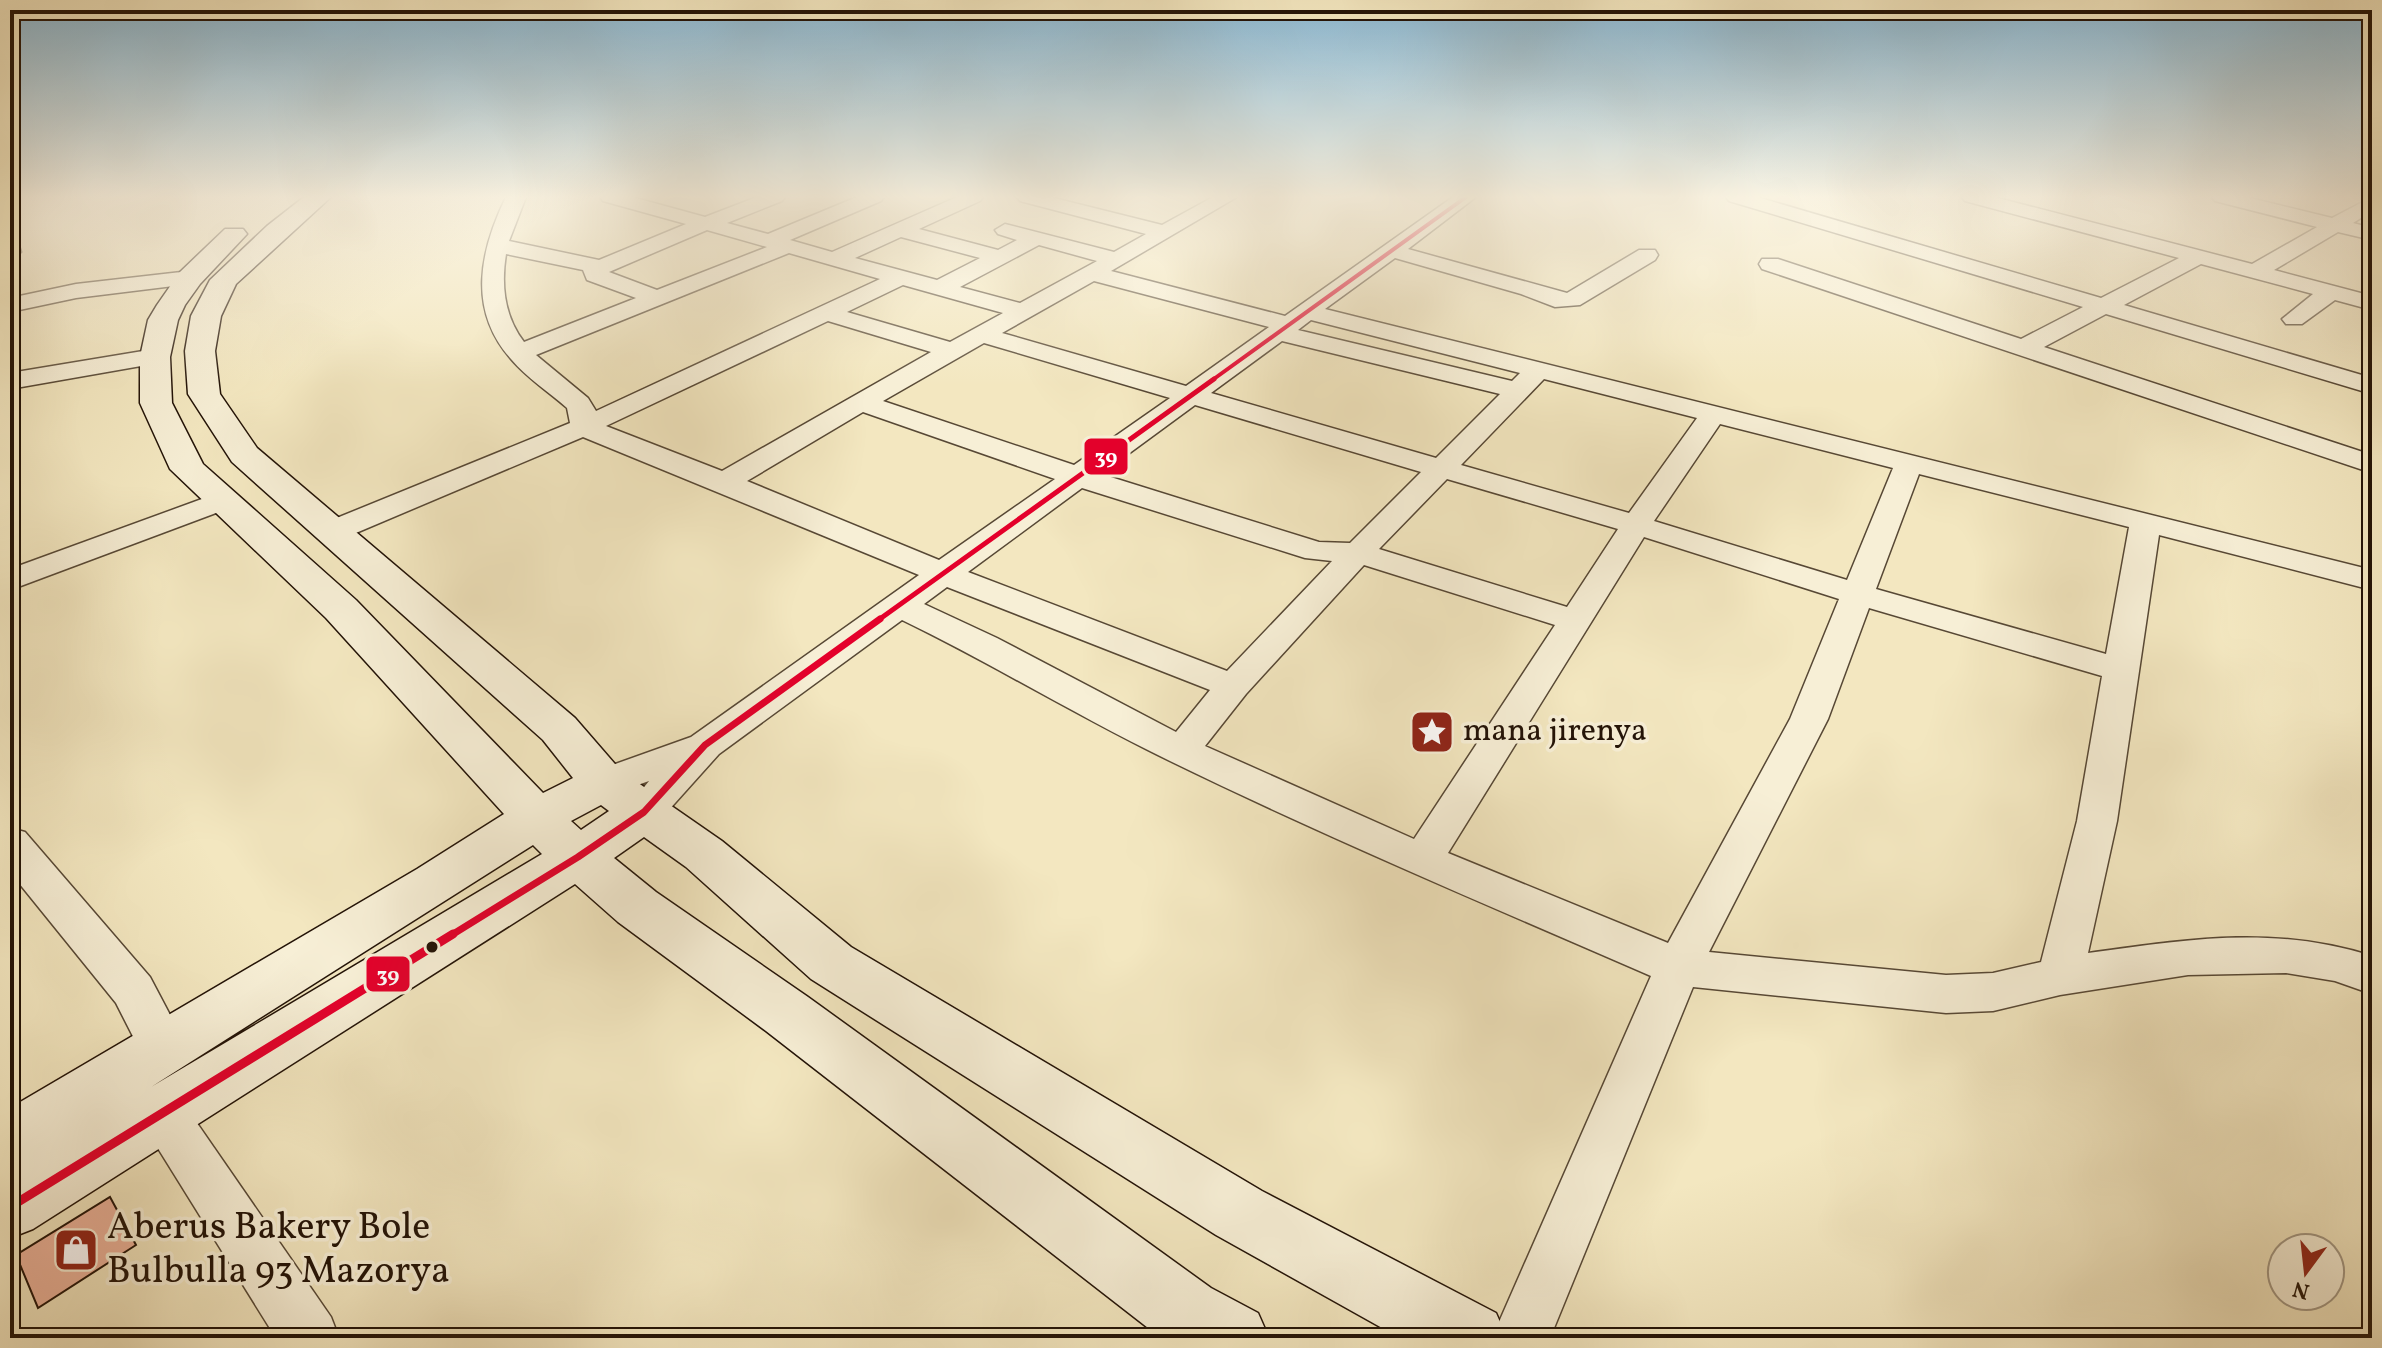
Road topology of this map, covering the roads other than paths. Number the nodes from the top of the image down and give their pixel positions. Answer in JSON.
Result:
{"nodes":[{"id":1,"x":208,"y":260,"type":"edge"},
{"id":2,"x":245,"y":260,"type":"edge"},
{"id":3,"x":493,"y":260,"type":"edge"},
{"id":4,"x":566,"y":260,"type":"edge"},
{"id":5,"x":617,"y":260,"type":"edge"},
{"id":6,"x":743,"y":260,"type":"edge"},
{"id":7,"x":837,"y":260,"type":"edge"},
{"id":8,"x":994,"y":260,"type":"edge"},
{"id":9,"x":1115,"y":260,"type":"edge"},
{"id":10,"x":1376,"y":260,"type":"edge"},
{"id":11,"x":1425,"y":260,"type":"edge"},
{"id":12,"x":1639,"y":260,"type":"edge"},
{"id":13,"x":1948,"y":260,"type":"edge"},
{"id":14,"x":2193,"y":260,"type":"edge"},
{"id":15,"x":2210,"y":260,"type":"edge"},
{"id":16,"x":2276,"y":260,"type":"edge"},
{"id":17,"x":1770,"y":264,"type":"dead end"},
{"id":18,"x":599,"y":267,"type":"junction"},
{"id":19,"x":2256,"y":271,"type":"junction"},
{"id":20,"x":1092,"y":273,"type":"junction"},
{"id":21,"x":190,"y":278,"type":"junction"},
{"id":22,"x":898,"y":279,"type":"junction"},
{"id":23,"x":938,"y":289,"type":"junction"},
{"id":24,"x":2332,"y":292,"type":"junction"},
{"id":25,"x":657,"y":298,"type":"junction"},
{"id":26,"x":2372,"y":303,"type":"edge"},
{"id":27,"x":10,"y":305,"type":"edge"},
{"id":28,"x":2106,"y":307,"type":"junction"},
{"id":29,"x":1023,"y":311,"type":"junction"},
{"id":30,"x":823,"y":312,"type":"junction"},
{"id":31,"x":2294,"y":319,"type":"dead end"},
{"id":32,"x":1292,"y":323,"type":"junction"},
{"id":33,"x":983,"y":335,"type":"junction"},
{"id":34,"x":2025,"y":347,"type":"junction"},
{"id":35,"x":953,"y":351,"type":"junction"},
{"id":36,"x":519,"y":353,"type":"junction"},
{"id":37,"x":155,"y":357,"type":"junction"},
{"id":38,"x":1528,"y":380,"type":"junction"},
{"id":39,"x":10,"y":381,"type":"edge"},
{"id":40,"x":2372,"y":386,"type":"edge"},
{"id":41,"x":1190,"y":397,"type":"junction"},
{"id":42,"x":861,"y":402,"type":"junction"},
{"id":43,"x":216,"y":411,"type":"junction"},
{"id":44,"x":1713,"y":414,"type":"junction"},
{"id":45,"x":167,"y":423,"type":"junction"},
{"id":46,"x":583,"y":427,"type":"junction"},
{"id":47,"x":1909,"y":463,"type":"junction"},
{"id":48,"x":2372,"y":464,"type":"edge"},
{"id":49,"x":1441,"y":467,"type":"junction"},
{"id":50,"x":1079,"y":477,"type":"junction"},
{"id":51,"x":724,"y":482,"type":"junction"},
{"id":52,"x":221,"y":501,"type":"junction"},
{"id":53,"x":2145,"y":522,"type":"junction"},
{"id":54,"x":1636,"y":525,"type":"junction"},
{"id":55,"x":333,"y":531,"type":"junction"},
{"id":56,"x":1358,"y":553,"type":"junction"},
{"id":57,"x":944,"y":574,"type":"junction"},
{"id":58,"x":10,"y":580,"type":"edge"},
{"id":59,"x":2372,"y":580,"type":"edge"},
{"id":60,"x":1860,"y":595,"type":"junction"},
{"id":61,"x":901,"y":606,"type":"junction"},
{"id":62,"x":1575,"y":620,"type":"junction"},
{"id":63,"x":2120,"y":670,"type":"junction"},
{"id":64,"x":1233,"y":686,"type":"junction"},
{"id":65,"x":1181,"y":751,"type":"junction"},
{"id":66,"x":624,"y":798,"type":"junction"},
{"id":67,"x":557,"y":838,"type":"junction"},
{"id":68,"x":10,"y":843,"type":"edge"},
{"id":69,"x":1422,"y":860,"type":"junction"},
{"id":70,"x":1678,"y":967,"type":"junction"},
{"id":71,"x":2372,"y":975,"type":"edge"},
{"id":72,"x":2060,"y":976,"type":"junction"},
{"id":73,"x":164,"y":1049,"type":"junction"},
{"id":74,"x":161,"y":1113,"type":"junction"},
{"id":75,"x":10,"y":1141,"type":"edge"},
{"id":76,"x":10,"y":1207,"type":"edge"},
{"id":77,"x":310,"y":1338,"type":"edge"},
{"id":78,"x":1233,"y":1338,"type":"edge"},
{"id":79,"x":1471,"y":1338,"type":"edge"},
{"id":80,"x":1521,"y":1338,"type":"edge"}],
"edges":[{"from":1,"to":21,"type":"main road"},
{"from":2,"to":43,"type":"main road"},
{"from":3,"to":36,"type":"street"},
{"from":4,"to":18,"type":"street"},
{"from":5,"to":18,"type":"street"},
{"from":6,"to":25,"type":"street"},
{"from":7,"to":22,"type":"street"},
{"from":8,"to":23,"type":"street"},
{"from":9,"to":20,"type":"street"},
{"from":10,"to":32,"type":"street"},
{"from":11,"to":12,"type":"street"},
{"from":13,"to":28,"type":"street"},
{"from":14,"to":28,"type":"street"},
{"from":15,"to":19,"type":"street"},
{"from":16,"to":19,"type":"street"},
{"from":17,"to":34,"type":"street"},
{"from":18,"to":25,"type":"street"},
{"from":19,"to":24,"type":"street"},
{"from":20,"to":29,"type":"street"},
{"from":20,"to":32,"type":"street"},
{"from":21,"to":27,"type":"street"},
{"from":21,"to":37,"type":"main road"},
{"from":22,"to":23,"type":"street"},
{"from":22,"to":30,"type":"street"},
{"from":23,"to":29,"type":"street"},
{"from":24,"to":26,"type":"street"},
{"from":24,"to":31,"type":"street"},
{"from":25,"to":36,"type":"street"},
{"from":28,"to":34,"type":"street"},
{"from":28,"to":40,"type":"street"},
{"from":29,"to":33,"type":"street"},
{"from":30,"to":35,"type":"street"},
{"from":30,"to":46,"type":"street"},
{"from":32,"to":38,"type":"street"},
{"from":32,"to":38,"type":"street"},
{"from":32,"to":41,"type":"street"},
{"from":33,"to":35,"type":"street"},
{"from":33,"to":41,"type":"street"},
{"from":34,"to":48,"type":"street"},
{"from":35,"to":42,"type":"street"},
{"from":36,"to":46,"type":"street"},
{"from":37,"to":39,"type":"street"},
{"from":37,"to":45,"type":"main road"},
{"from":38,"to":44,"type":"street"},
{"from":38,"to":49,"type":"street"},
{"from":41,"to":49,"type":"street"},
{"from":41,"to":50,"type":"street"},
{"from":42,"to":50,"type":"street"},
{"from":42,"to":51,"type":"street"},
{"from":43,"to":45,"type":"main road"},
{"from":43,"to":55,"type":"main road"},
{"from":44,"to":47,"type":"street"},
{"from":44,"to":54,"type":"street"},
{"from":45,"to":52,"type":"main road"},
{"from":46,"to":51,"type":"street"},
{"from":46,"to":55,"type":"street"},
{"from":47,"to":53,"type":"street"},
{"from":47,"to":60,"type":"street"},
{"from":49,"to":54,"type":"street"},
{"from":49,"to":56,"type":"street"},
{"from":50,"to":56,"type":"street"},
{"from":50,"to":57,"type":"street"},
{"from":51,"to":57,"type":"street"},
{"from":52,"to":58,"type":"street"},
{"from":52,"to":67,"type":"main road"},
{"from":53,"to":59,"type":"street"},
{"from":53,"to":63,"type":"street"},
{"from":54,"to":60,"type":"street"},
{"from":54,"to":62,"type":"street"},
{"from":55,"to":66,"type":"main road"},
{"from":56,"to":62,"type":"street"},
{"from":56,"to":64,"type":"street"},
{"from":57,"to":61,"type":"street"},
{"from":57,"to":64,"type":"street"},
{"from":60,"to":63,"type":"street"},
{"from":60,"to":70,"type":"street"},
{"from":61,"to":65,"type":"street"},
{"from":61,"to":66,"type":"street"},
{"from":62,"to":69,"type":"street"},
{"from":63,"to":72,"type":"street"},
{"from":64,"to":65,"type":"street"},
{"from":65,"to":69,"type":"street"},
{"from":66,"to":67,"type":"main road"},
{"from":66,"to":79,"type":"main road"},
{"from":67,"to":73,"type":"main road"},
{"from":67,"to":74,"type":"main road"},
{"from":67,"to":78,"type":"main road"},
{"from":68,"to":73,"type":"street"},
{"from":69,"to":70,"type":"street"},
{"from":70,"to":72,"type":"street"},
{"from":70,"to":80,"type":"street"},
{"from":71,"to":72,"type":"street"},
{"from":73,"to":75,"type":"main road"},
{"from":74,"to":76,"type":"main road"},
{"from":74,"to":77,"type":"street"}]}
